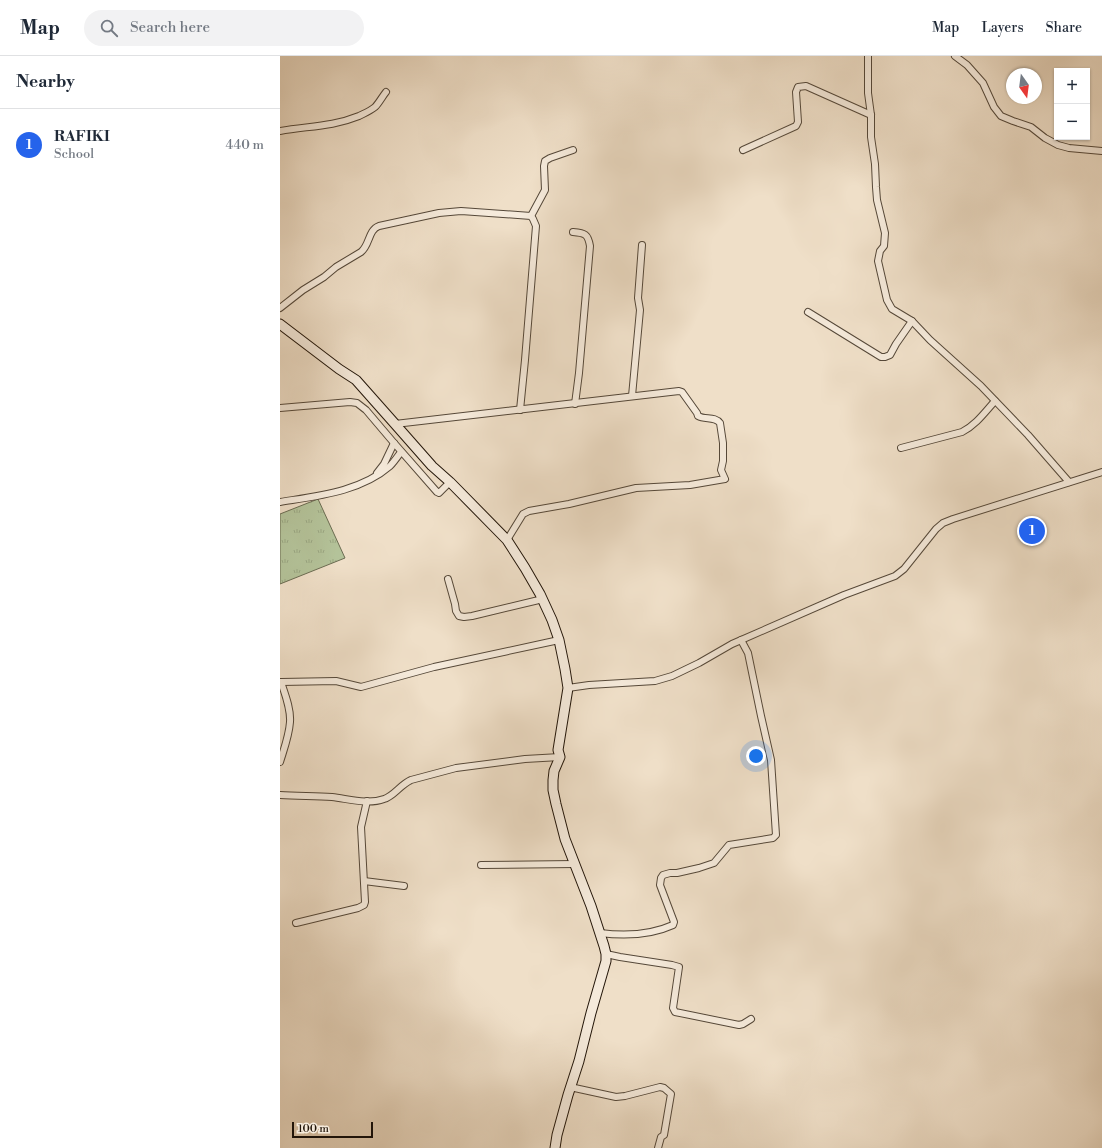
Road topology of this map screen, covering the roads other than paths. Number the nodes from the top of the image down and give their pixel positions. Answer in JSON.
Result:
{"nodes":[{"id":1,"x":868,"y":56,"type":"edge"},
{"id":2,"x":955,"y":56,"type":"edge"},
{"id":3,"x":386,"y":92,"type":"dead end"},
{"id":4,"x":871,"y":115,"type":"junction"},
{"id":5,"x":280,"y":131,"type":"edge"},
{"id":6,"x":573,"y":150,"type":"dead end"},
{"id":7,"x":743,"y":150,"type":"dead end"},
{"id":8,"x":1102,"y":151,"type":"edge"},
{"id":9,"x":531,"y":216,"type":"junction"},
{"id":10,"x":574,"y":232,"type":"dead end"},
{"id":11,"x":642,"y":245,"type":"dead end"},
{"id":12,"x":280,"y":308,"type":"edge"},
{"id":13,"x":808,"y":312,"type":"dead end"},
{"id":14,"x":912,"y":321,"type":"junction"},
{"id":15,"x":280,"y":324,"type":"edge"},
{"id":16,"x":632,"y":396,"type":"junction"},
{"id":17,"x":995,"y":401,"type":"junction"},
{"id":18,"x":575,"y":404,"type":"junction"},
{"id":19,"x":280,"y":408,"type":"edge"},
{"id":20,"x":520,"y":410,"type":"junction"},
{"id":21,"x":396,"y":424,"type":"junction"},
{"id":22,"x":394,"y":444,"type":"junction"},
{"id":23,"x":901,"y":448,"type":"dead end"},
{"id":24,"x":401,"y":452,"type":"junction"},
{"id":25,"x":1102,"y":472,"type":"edge"},
{"id":26,"x":373,"y":477,"type":"junction"},
{"id":27,"x":450,"y":482,"type":"junction"},
{"id":28,"x":1069,"y":482,"type":"junction"},
{"id":29,"x":280,"y":502,"type":"edge"},
{"id":30,"x":507,"y":540,"type":"junction"},
{"id":31,"x":448,"y":579,"type":"dead end"},
{"id":32,"x":543,"y":599,"type":"junction"},
{"id":33,"x":559,"y":640,"type":"junction"},
{"id":34,"x":741,"y":640,"type":"junction"},
{"id":35,"x":281,"y":682,"type":"edge"},
{"id":36,"x":568,"y":688,"type":"junction"},
{"id":37,"x":560,"y":757,"type":"junction"},
{"id":38,"x":280,"y":762,"type":"edge"},
{"id":39,"x":280,"y":795,"type":"edge"},
{"id":40,"x":367,"y":801,"type":"junction"},
{"id":41,"x":575,"y":864,"type":"junction"},
{"id":42,"x":482,"y":865,"type":"dead end"},
{"id":43,"x":364,"y":881,"type":"junction"},
{"id":44,"x":404,"y":886,"type":"dead end"},
{"id":45,"x":296,"y":923,"type":"dead end"},
{"id":46,"x":600,"y":933,"type":"junction"},
{"id":47,"x":606,"y":954,"type":"junction"},
{"id":48,"x":751,"y":1019,"type":"dead end"},
{"id":49,"x":570,"y":1087,"type":"junction"},
{"id":50,"x":555,"y":1148,"type":"edge"},
{"id":51,"x":658,"y":1148,"type":"edge"}],
"edges":[{"from":1,"to":4,"type":"street"},
{"from":2,"to":8,"type":"street"},
{"from":3,"to":5,"type":"street"},
{"from":4,"to":7,"type":"street"},
{"from":4,"to":14,"type":"street"},
{"from":6,"to":9,"type":"street"},
{"from":9,"to":12,"type":"street"},
{"from":9,"to":20,"type":"street"},
{"from":10,"to":18,"type":"street"},
{"from":11,"to":16,"type":"street"},
{"from":13,"to":14,"type":"street"},
{"from":14,"to":17,"type":"street"},
{"from":15,"to":21,"type":"street"},
{"from":16,"to":18,"type":"street"},
{"from":16,"to":30,"type":"street"},
{"from":17,"to":23,"type":"street"},
{"from":17,"to":28,"type":"street"},
{"from":18,"to":20,"type":"street"},
{"from":19,"to":22,"type":"street"},
{"from":20,"to":21,"type":"street"},
{"from":21,"to":27,"type":"street"},
{"from":22,"to":24,"type":"street"},
{"from":22,"to":26,"type":"street"},
{"from":24,"to":26,"type":"street"},
{"from":24,"to":27,"type":"street"},
{"from":25,"to":28,"type":"street"},
{"from":26,"to":29,"type":"street"},
{"from":27,"to":30,"type":"street"},
{"from":28,"to":34,"type":"street"},
{"from":30,"to":32,"type":"street"},
{"from":31,"to":32,"type":"street"},
{"from":32,"to":33,"type":"street"},
{"from":33,"to":35,"type":"street"},
{"from":33,"to":36,"type":"street"},
{"from":34,"to":36,"type":"street"},
{"from":34,"to":46,"type":"street"},
{"from":35,"to":38,"type":"street"},
{"from":36,"to":37,"type":"street"},
{"from":37,"to":40,"type":"street"},
{"from":37,"to":41,"type":"street"},
{"from":39,"to":40,"type":"street"},
{"from":40,"to":43,"type":"street"},
{"from":41,"to":42,"type":"street"},
{"from":41,"to":46,"type":"street"},
{"from":43,"to":44,"type":"street"},
{"from":43,"to":45,"type":"street"},
{"from":46,"to":47,"type":"street"},
{"from":47,"to":48,"type":"street"},
{"from":47,"to":49,"type":"street"},
{"from":49,"to":50,"type":"street"},
{"from":49,"to":51,"type":"street"}]}
